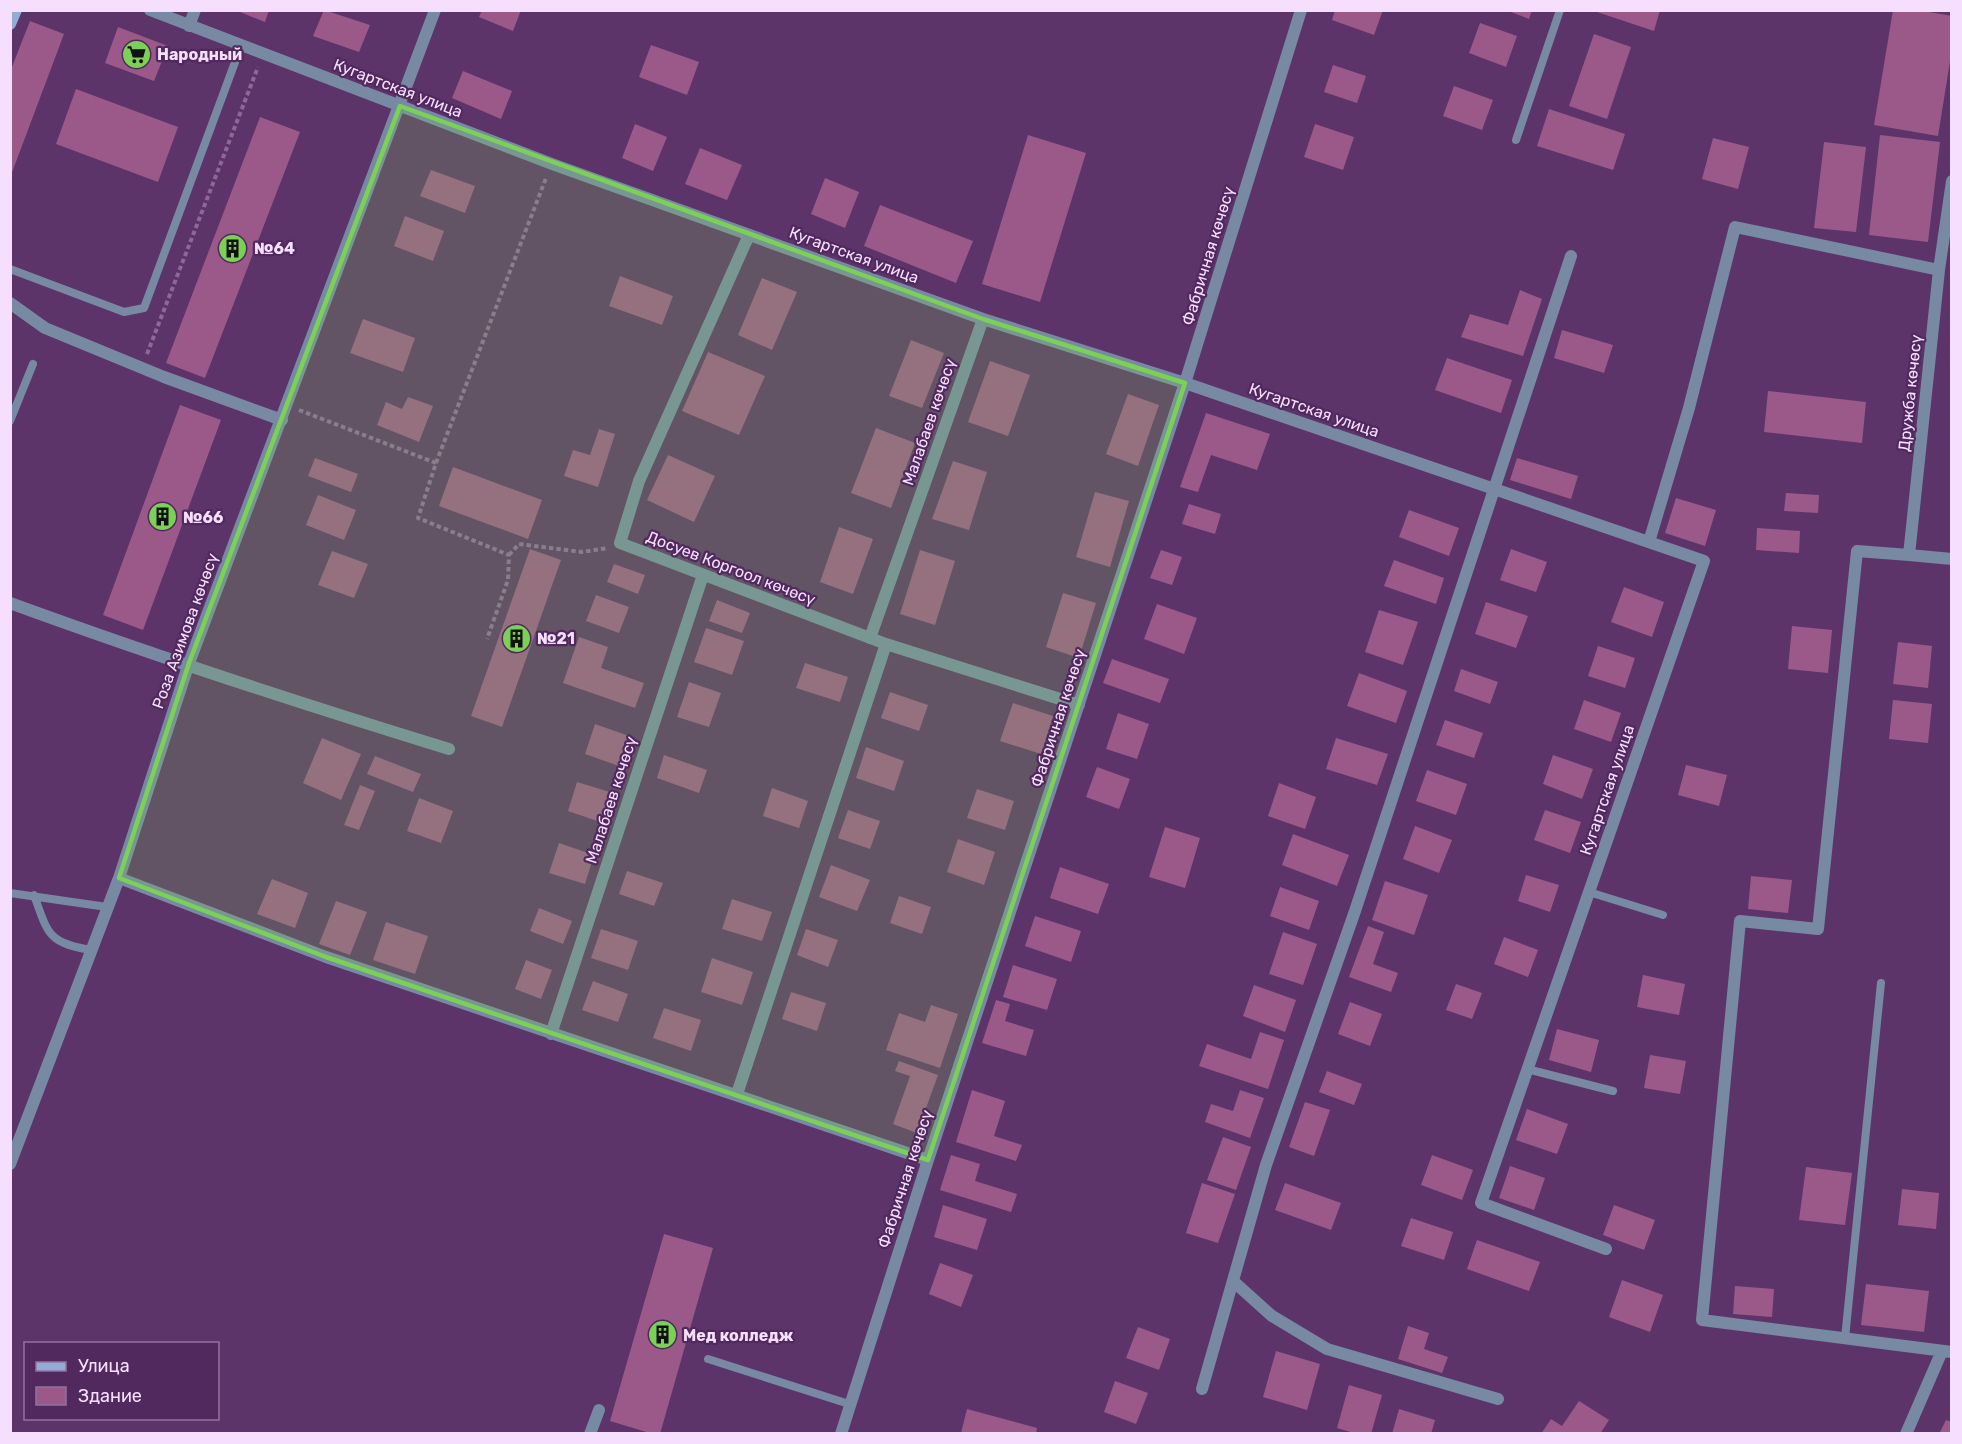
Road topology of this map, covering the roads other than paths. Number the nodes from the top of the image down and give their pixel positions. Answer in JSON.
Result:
{"nodes":[{"id":1,"x":16,"y":10,"type":"edge"},
{"id":2,"x":150,"y":10,"type":"edge"},
{"id":3,"x":195,"y":10,"type":"edge"},
{"id":4,"x":435,"y":10,"type":"edge"},
{"id":5,"x":1301,"y":10,"type":"edge"},
{"id":6,"x":1560,"y":10,"type":"edge"},
{"id":7,"x":10,"y":24,"type":"edge"},
{"id":8,"x":189,"y":26,"type":"junction"},
{"id":9,"x":242,"y":46,"type":"junction"},
{"id":10,"x":400,"y":106,"type":"junction"},
{"id":11,"x":1516,"y":140,"type":"dead end"},
{"id":12,"x":1952,"y":181,"type":"edge"},
{"id":13,"x":749,"y":235,"type":"junction"},
{"id":14,"x":1571,"y":256,"type":"dead end"},
{"id":15,"x":10,"y":269,"type":"edge"},
{"id":16,"x":1939,"y":270,"type":"junction"},
{"id":17,"x":10,"y":303,"type":"edge"},
{"id":18,"x":982,"y":319,"type":"junction"},
{"id":19,"x":33,"y":364,"type":"dead end"},
{"id":20,"x":1185,"y":383,"type":"junction"},
{"id":21,"x":282,"y":420,"type":"junction"},
{"id":22,"x":10,"y":421,"type":"edge"},
{"id":23,"x":1495,"y":490,"type":"junction"},
{"id":24,"x":1649,"y":542,"type":"junction"},
{"id":25,"x":1909,"y":555,"type":"junction"},
{"id":26,"x":1952,"y":559,"type":"edge"},
{"id":27,"x":703,"y":575,"type":"junction"},
{"id":28,"x":10,"y":603,"type":"edge"},
{"id":29,"x":870,"y":638,"type":"junction"},
{"id":30,"x":886,"y":644,"type":"junction"},
{"id":31,"x":189,"y":663,"type":"junction"},
{"id":32,"x":1079,"y":705,"type":"junction"},
{"id":33,"x":449,"y":749,"type":"dead end"},
{"id":34,"x":119,"y":878,"type":"junction"},
{"id":35,"x":1589,"y":892,"type":"junction"},
{"id":36,"x":10,"y":893,"type":"edge"},
{"id":37,"x":34,"y":895,"type":"junction"},
{"id":38,"x":107,"y":907,"type":"junction"},
{"id":39,"x":1663,"y":915,"type":"dead end"},
{"id":40,"x":91,"y":950,"type":"junction"},
{"id":41,"x":1881,"y":983,"type":"dead end"},
{"id":42,"x":551,"y":1034,"type":"junction"},
{"id":43,"x":1527,"y":1070,"type":"junction"},
{"id":44,"x":1613,"y":1091,"type":"dead end"},
{"id":45,"x":737,"y":1094,"type":"junction"},
{"id":46,"x":928,"y":1160,"type":"junction"},
{"id":47,"x":10,"y":1164,"type":"edge"},
{"id":48,"x":1606,"y":1249,"type":"dead end"},
{"id":49,"x":1233,"y":1281,"type":"junction"},
{"id":50,"x":1845,"y":1338,"type":"junction"},
{"id":51,"x":1947,"y":1352,"type":"edge"},
{"id":52,"x":708,"y":1359,"type":"dead end"},
{"id":53,"x":1202,"y":1389,"type":"dead end"},
{"id":54,"x":1498,"y":1399,"type":"dead end"},
{"id":55,"x":849,"y":1404,"type":"junction"},
{"id":56,"x":599,"y":1410,"type":"dead end"},
{"id":57,"x":590,"y":1434,"type":"edge"},
{"id":58,"x":841,"y":1434,"type":"edge"},
{"id":59,"x":1906,"y":1434,"type":"edge"}],
"edges":[{"from":1,"to":7,"type":"main road"},
{"from":2,"to":8,"type":"street","name":"Кугартская улица"},
{"from":3,"to":8,"type":"street"},
{"from":4,"to":10,"type":"street","name":"Роза Азимова көчөсү"},
{"from":5,"to":20,"type":"street","name":"Фабричная көчөсү"},
{"from":6,"to":11,"type":"lane"},
{"from":8,"to":9,"type":"street","name":"Кугартская улица"},
{"from":9,"to":10,"type":"street","name":"Кугартская улица"},
{"from":9,"to":15,"type":"lane"},
{"from":10,"to":13,"type":"street","name":"Кугартская улица"},
{"from":10,"to":21,"type":"street","name":"Роза Азимова көчөсү"},
{"from":12,"to":16,"type":"street","name":"Дружба көчөсү"},
{"from":13,"to":18,"type":"street","name":"Кугартская улица"},
{"from":13,"to":27,"type":"street","name":"Досуев Коргоол көчөсү"},
{"from":14,"to":23,"type":"street"},
{"from":16,"to":24,"type":"street"},
{"from":16,"to":25,"type":"street","name":"Дружба көчөсү"},
{"from":17,"to":21,"type":"street"},
{"from":18,"to":20,"type":"street","name":"Кугартская улица"},
{"from":18,"to":29,"type":"street","name":"Малабаев көчөсү"},
{"from":19,"to":22,"type":"lane"},
{"from":20,"to":23,"type":"street","name":"Кугартская улица"},
{"from":20,"to":32,"type":"street","name":"Фабричная көчөсү"},
{"from":21,"to":31,"type":"street","name":"Роза Азимова көчөсү"},
{"from":23,"to":24,"type":"street","name":"Кугартская улица"},
{"from":23,"to":49,"type":"street"},
{"from":24,"to":35,"type":"street","name":"Кугартская улица"},
{"from":25,"to":26,"type":"street"},
{"from":25,"to":50,"type":"street"},
{"from":27,"to":29,"type":"street","name":"Досуев Коргоол көчөсү"},
{"from":27,"to":42,"type":"street","name":"Малабаев көчөсү"},
{"from":28,"to":31,"type":"street"},
{"from":29,"to":30,"type":"street","name":"Досуев Коргоол көчөсү"},
{"from":30,"to":32,"type":"street","name":"Досуев Коргоол көчөсү"},
{"from":30,"to":45,"type":"street"},
{"from":31,"to":33,"type":"street"},
{"from":31,"to":34,"type":"street","name":"Роза Азимова көчөсү"},
{"from":32,"to":46,"type":"street","name":"Фабричная көчөсү"},
{"from":34,"to":38,"type":"street","name":"Роза Азимова көчөсү"},
{"from":34,"to":42,"type":"street"},
{"from":35,"to":39,"type":"lane"},
{"from":35,"to":43,"type":"street","name":"Кугартская улица"},
{"from":36,"to":37,"type":"lane"},
{"from":37,"to":38,"type":"lane"},
{"from":37,"to":40,"type":"lane"},
{"from":38,"to":40,"type":"street","name":"Роза Азимова көчөсү"},
{"from":40,"to":47,"type":"street","name":"Роза Азимова көчөсү"},
{"from":41,"to":50,"type":"lane"},
{"from":42,"to":45,"type":"street"},
{"from":43,"to":44,"type":"lane"},
{"from":43,"to":48,"type":"street","name":"Кугартская улица"},
{"from":45,"to":46,"type":"street"},
{"from":46,"to":55,"type":"street","name":"Фабричная көчөсү"},
{"from":49,"to":53,"type":"street"},
{"from":49,"to":54,"type":"street"},
{"from":50,"to":51,"type":"street"},
{"from":51,"to":59,"type":"street"},
{"from":52,"to":55,"type":"lane"},
{"from":55,"to":58,"type":"street","name":"Фабричная көчөсү"},
{"from":56,"to":57,"type":"street"}]}
